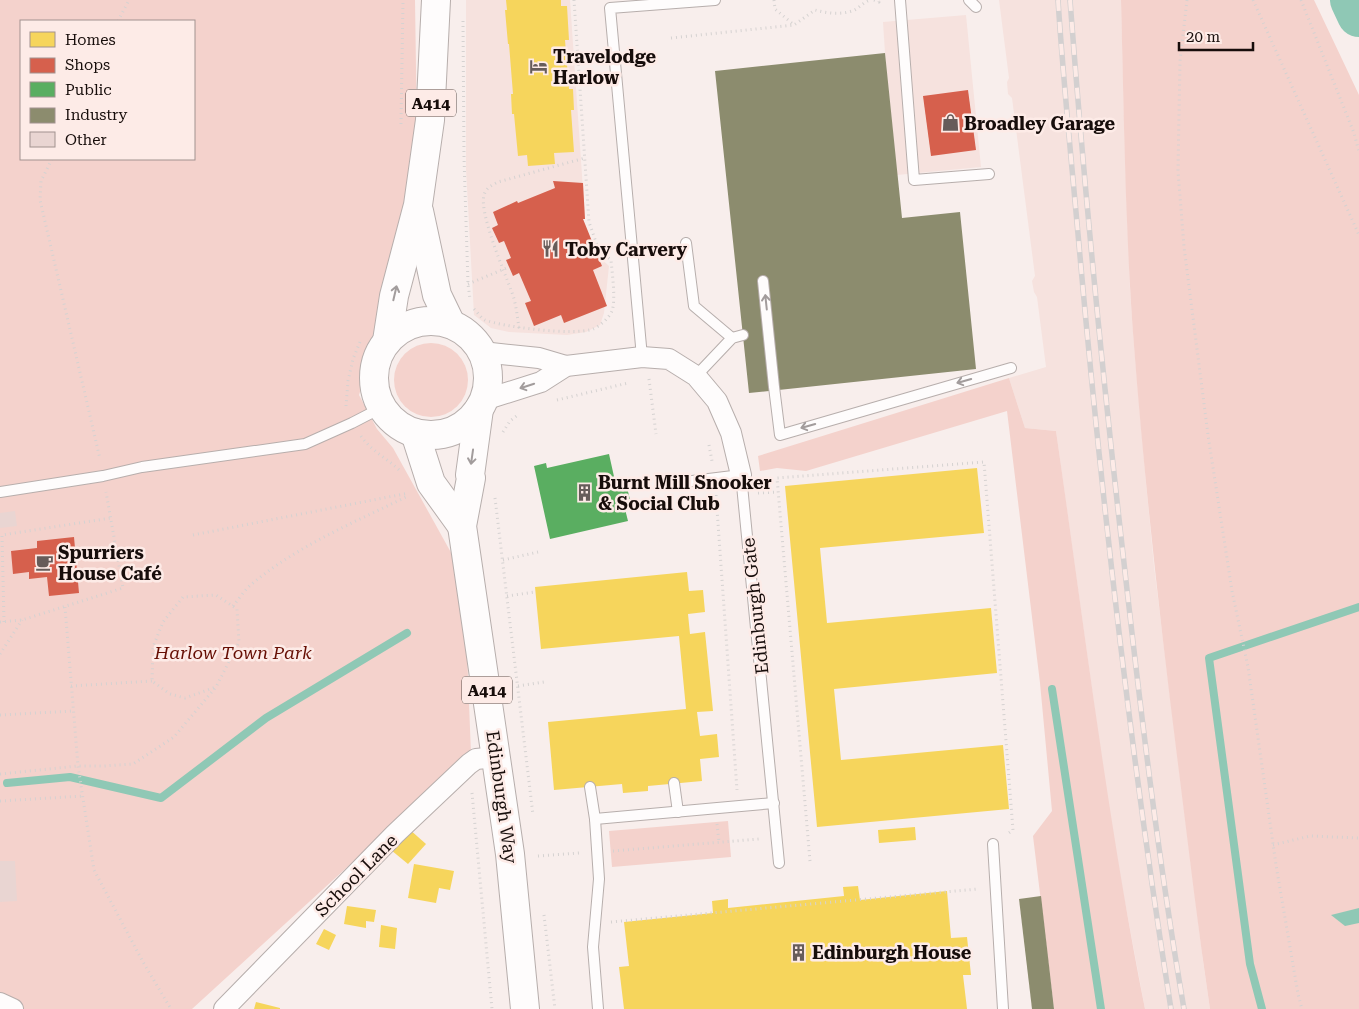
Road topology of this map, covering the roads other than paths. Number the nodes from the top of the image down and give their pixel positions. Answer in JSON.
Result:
{"nodes":[{"id":1,"x":436,"y":0,"type":"edge"},
{"id":2,"x":715,"y":0,"type":"edge"},
{"id":3,"x":900,"y":0,"type":"edge"},
{"id":4,"x":646,"y":3,"type":"edge"},
{"id":5,"x":989,"y":174,"type":"dead end"},
{"id":6,"x":418,"y":205,"type":"junction"},
{"id":7,"x":686,"y":243,"type":"dead end"},
{"id":8,"x":763,"y":281,"type":"dead end"},
{"id":9,"x":451,"y":324,"type":"junction"},
{"id":10,"x":387,"y":340,"type":"junction"},
{"id":11,"x":482,"y":352,"type":"junction"},
{"id":12,"x":642,"y":357,"type":"junction"},
{"id":13,"x":566,"y":366,"type":"junction"},
{"id":14,"x":1011,"y":368,"type":"dead end"},
{"id":15,"x":696,"y":376,"type":"junction"},
{"id":16,"x":482,"y":404,"type":"junction"},
{"id":17,"x":381,"y":408,"type":"junction"},
{"id":18,"x":415,"y":434,"type":"junction"},
{"id":19,"x":741,"y":475,"type":"junction"},
{"id":20,"x":668,"y":484,"type":"dead end"},
{"id":21,"x":0,"y":492,"type":"edge"},
{"id":22,"x":462,"y":526,"type":"junction"},
{"id":23,"x":497,"y":757,"type":"junction"},
{"id":24,"x":674,"y":784,"type":"dead end"},
{"id":25,"x":590,"y":787,"type":"dead end"},
{"id":26,"x":774,"y":803,"type":"junction"},
{"id":27,"x":678,"y":812,"type":"junction"},
{"id":28,"x":595,"y":819,"type":"junction"},
{"id":29,"x":993,"y":844,"type":"road end"},
{"id":30,"x":780,"y":863,"type":"dead end"},
{"id":31,"x":0,"y":1003,"type":"edge"},
{"id":32,"x":13,"y":1009,"type":"edge"},
{"id":33,"x":224,"y":1009,"type":"edge"},
{"id":34,"x":525,"y":1009,"type":"edge"},
{"id":35,"x":598,"y":1009,"type":"edge"},
{"id":36,"x":1003,"y":1009,"type":"edge"}],
"edges":[{"from":1,"to":6,"type":"highway","number":"A414"},
{"from":2,"to":4,"type":"lane"},
{"from":3,"to":5,"type":"lane"},
{"from":4,"to":12,"type":"lane"},
{"from":6,"to":9,"type":"highway","number":"A414"},
{"from":10,"to":6,"type":"highway","number":"A414","one_way":true},
{"from":7,"to":15,"type":"lane"},
{"from":14,"to":8,"type":"lane","one_way":true},
{"from":9,"to":10,"type":"highway"},
{"from":9,"to":11,"type":"highway"},
{"from":10,"to":17,"type":"highway"},
{"from":11,"to":13,"type":"street","name":"Edinburgh Gate"},
{"from":11,"to":16,"type":"highway"},
{"from":12,"to":13,"type":"street","name":"Edinburgh Gate"},
{"from":12,"to":15,"type":"street","name":"Edinburgh Gate"},
{"from":13,"to":16,"type":"street","name":"Edinburgh Gate","one_way":true},
{"from":15,"to":19,"type":"street","name":"Edinburgh Gate"},
{"from":16,"to":18,"type":"highway"},
{"from":16,"to":22,"type":"highway","name":"Edinburgh Way","number":"A414","one_way":true},
{"from":17,"to":18,"type":"highway"},
{"from":17,"to":21,"type":"lane"},
{"from":18,"to":22,"type":"highway","name":"Edinburgh Way","number":"A414"},
{"from":19,"to":20,"type":"lane"},
{"from":19,"to":26,"type":"lane","name":"Edinburgh Gate"},
{"from":22,"to":23,"type":"highway","name":"Edinburgh Way","number":"A414"},
{"from":23,"to":33,"type":"street","name":"School Lane"},
{"from":23,"to":34,"type":"highway","name":"Edinburgh Way","number":"A414"},
{"from":24,"to":27,"type":"lane"},
{"from":25,"to":28,"type":"lane"},
{"from":26,"to":27,"type":"lane"},
{"from":26,"to":30,"type":"lane","name":"Edinburgh Gate"},
{"from":27,"to":28,"type":"lane"},
{"from":28,"to":35,"type":"lane"},
{"from":29,"to":36,"type":"lane"},
{"from":31,"to":32,"type":"street"}]}
